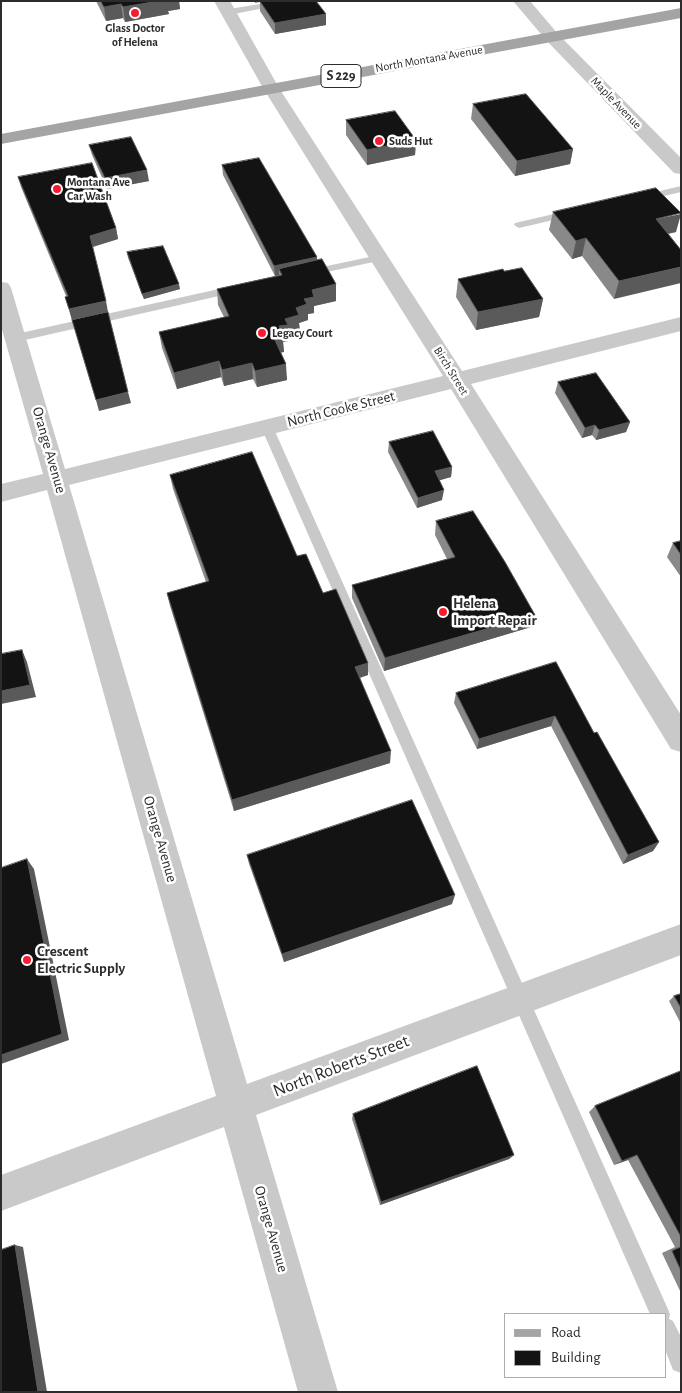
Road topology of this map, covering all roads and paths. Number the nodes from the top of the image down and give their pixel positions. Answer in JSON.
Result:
{"nodes":[{"id":1,"x":296,"y":1,"type":"edge"},
{"id":2,"x":521,"y":1,"type":"edge"},
{"id":3,"x":225,"y":7,"type":"edge"},
{"id":4,"x":681,"y":13,"type":"edge"},
{"id":5,"x":552,"y":37,"type":"junction"},
{"id":6,"x":271,"y":88,"type":"junction"},
{"id":7,"x":1,"y":139,"type":"edge"},
{"id":8,"x":681,"y":169,"type":"edge"},
{"id":9,"x":681,"y":189,"type":"edge"},
{"id":10,"x":633,"y":200,"type":"edge"},
{"id":11,"x":586,"y":210,"type":"edge"},
{"id":12,"x":519,"y":225,"type":"dead end"},
{"id":13,"x":379,"y":258,"type":"junction"},
{"id":14,"x":293,"y":276,"type":"edge"},
{"id":15,"x":245,"y":287,"type":"edge"},
{"id":16,"x":1,"y":288,"type":"edge"},
{"id":17,"x":681,"y":324,"type":"edge"},
{"id":18,"x":16,"y":338,"type":"junction"},
{"id":19,"x":457,"y":380,"type":"junction"},
{"id":20,"x":267,"y":427,"type":"junction"},
{"id":21,"x":57,"y":479,"type":"junction"},
{"id":22,"x":1,"y":493,"type":"edge"},
{"id":23,"x":681,"y":740,"type":"edge"},
{"id":24,"x":681,"y":939,"type":"edge"},
{"id":25,"x":520,"y":999,"type":"junction"},
{"id":26,"x":236,"y":1105,"type":"junction"},
{"id":27,"x":1,"y":1193,"type":"edge"},
{"id":28,"x":660,"y":1313,"type":"edge"},
{"id":29,"x":667,"y":1330,"type":"edge"},
{"id":30,"x":681,"y":1362,"type":"edge"},
{"id":31,"x":318,"y":1392,"type":"edge"}],
"edges":[{"from":1,"to":3,"type":"lane"},
{"from":2,"to":5,"type":"street","name":"Maple Avenue"},
{"from":3,"to":6,"type":"street","name":"Birch Street"},
{"from":4,"to":5,"type":"main road","name":"North Montana Avenue","number":"S 229"},
{"from":5,"to":6,"type":"main road","name":"North Montana Avenue","number":"S 229"},
{"from":5,"to":8,"type":"street","name":"Maple Avenue"},
{"from":6,"to":7,"type":"main road","name":"North Montana Avenue","number":"S 229"},
{"from":6,"to":13,"type":"street","name":"Birch Street"},
{"from":9,"to":10,"type":"lane"},
{"from":11,"to":12,"type":"lane"},
{"from":13,"to":14,"type":"lane"},
{"from":13,"to":19,"type":"street","name":"Birch Street"},
{"from":15,"to":18,"type":"lane"},
{"from":16,"to":18,"type":"street","name":"Orange Avenue"},
{"from":17,"to":19,"type":"street","name":"North Cooke Street"},
{"from":18,"to":21,"type":"street","name":"Orange Avenue"},
{"from":19,"to":20,"type":"street","name":"North Cooke Street"},
{"from":19,"to":23,"type":"street","name":"Birch Street"},
{"from":20,"to":21,"type":"street","name":"North Cooke Street"},
{"from":20,"to":25,"type":"lane"},
{"from":21,"to":22,"type":"street","name":"North Cooke Street"},
{"from":21,"to":26,"type":"street","name":"Orange Avenue"},
{"from":24,"to":25,"type":"street","name":"North Roberts Street"},
{"from":25,"to":26,"type":"street","name":"North Roberts Street"},
{"from":25,"to":28,"type":"lane"},
{"from":26,"to":27,"type":"street","name":"North Roberts Street"},
{"from":26,"to":31,"type":"street","name":"Orange Avenue"},
{"from":29,"to":30,"type":"lane"}]}
